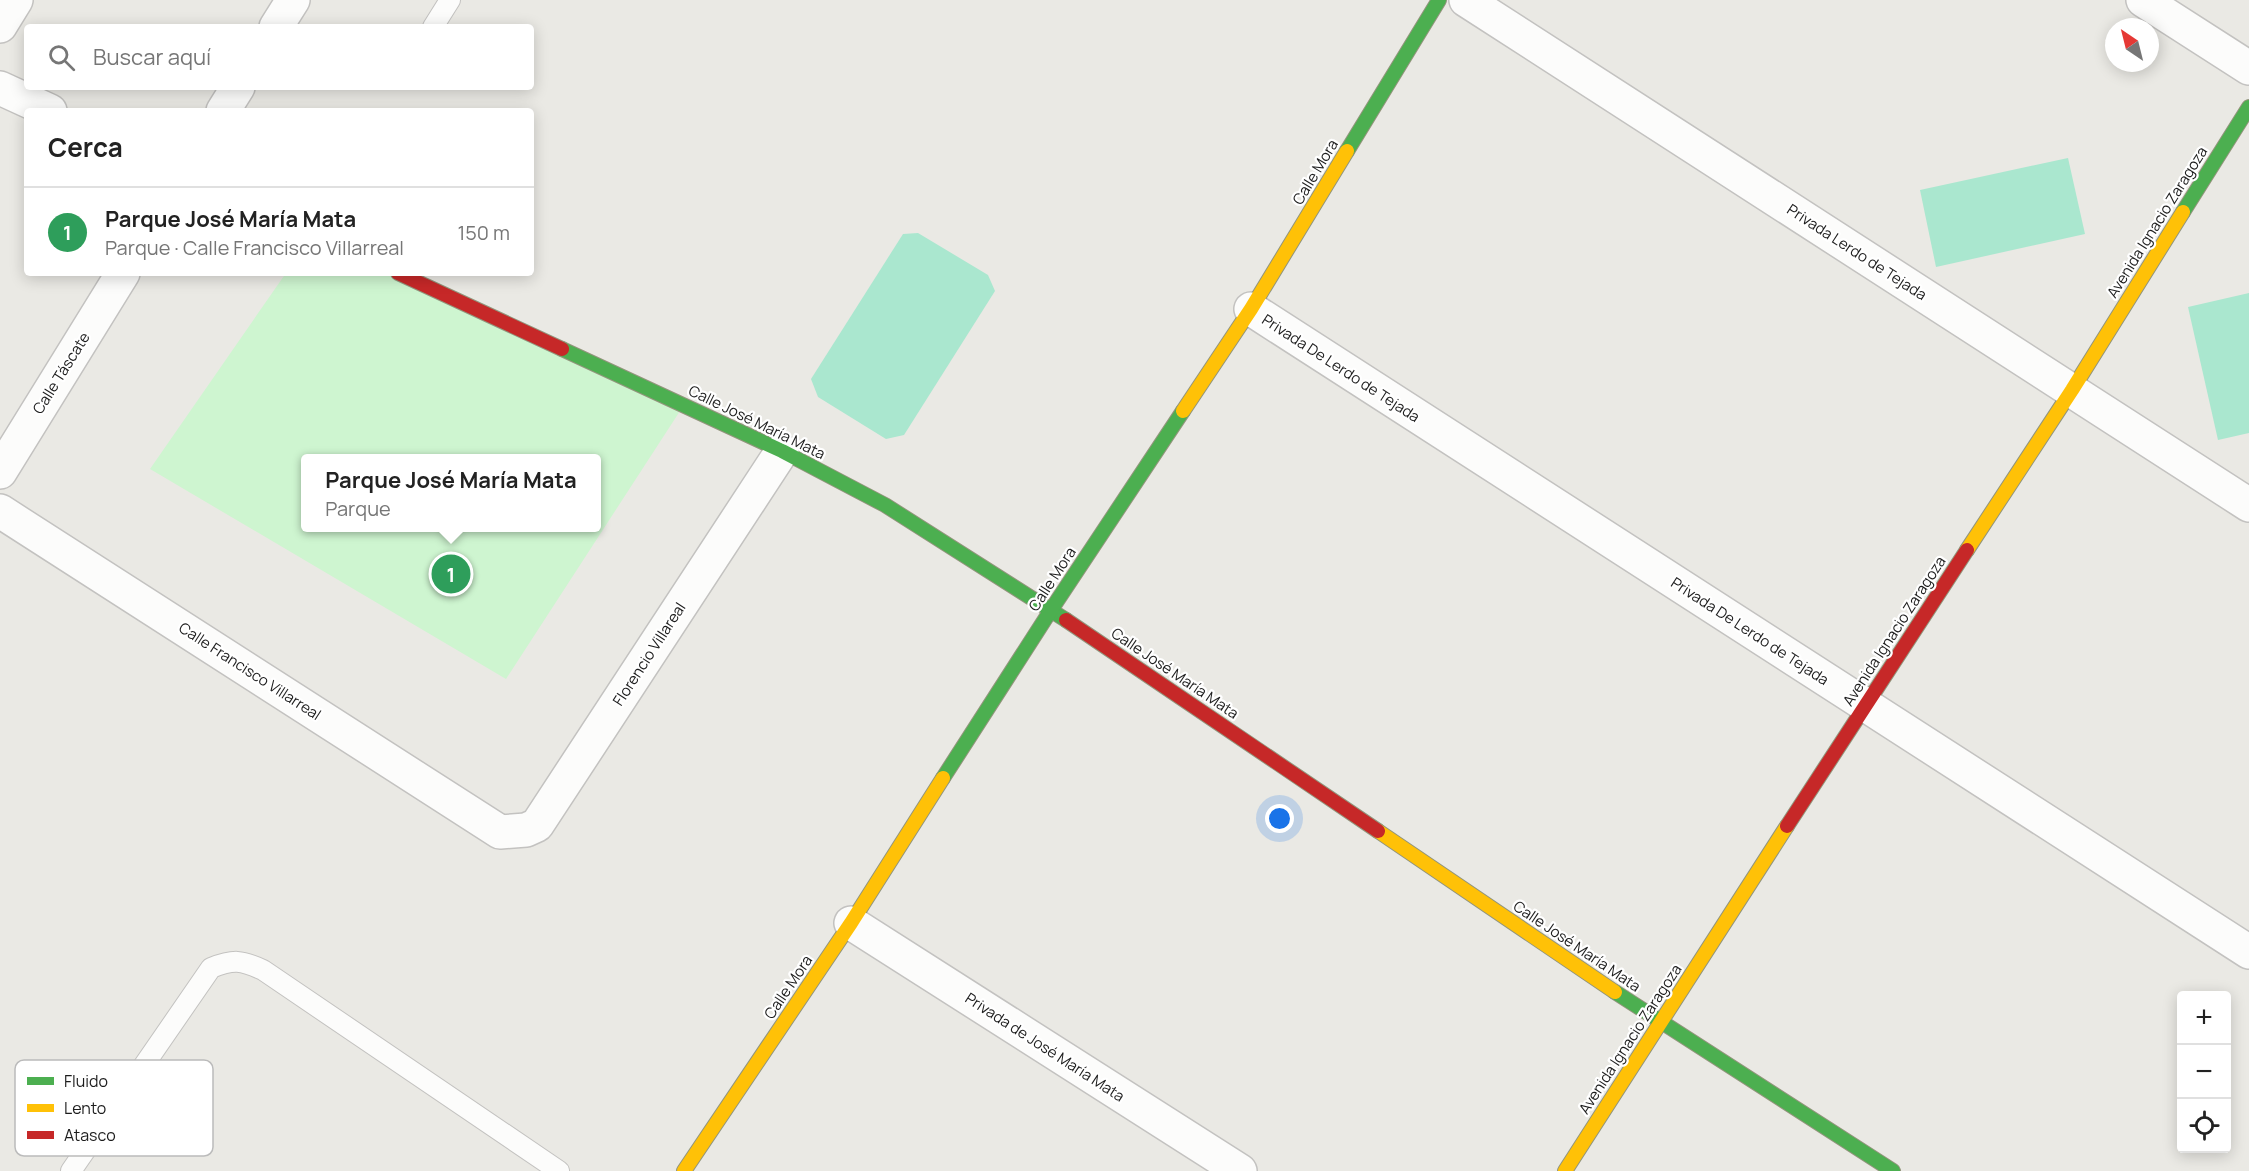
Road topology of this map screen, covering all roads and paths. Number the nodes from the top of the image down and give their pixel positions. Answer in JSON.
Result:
{"nodes":[{"id":1,"x":16,"y":0,"type":"edge"},
{"id":2,"x":293,"y":0,"type":"edge"},
{"id":3,"x":450,"y":0,"type":"edge"},
{"id":4,"x":1439,"y":0,"type":"edge"},
{"id":5,"x":1466,"y":0,"type":"edge"},
{"id":6,"x":2143,"y":0,"type":"edge"},
{"id":7,"x":278,"y":24,"type":"edge"},
{"id":8,"x":435,"y":24,"type":"edge"},
{"id":9,"x":0,"y":26,"type":"edge"},
{"id":10,"x":2249,"y":68,"type":"edge"},
{"id":11,"x":0,"y":88,"type":"edge"},
{"id":12,"x":236,"y":90,"type":"edge"},
{"id":13,"x":2249,"y":107,"type":"edge"},
{"id":14,"x":43,"y":108,"type":"edge"},
{"id":15,"x":226,"y":108,"type":"edge"},
{"id":16,"x":121,"y":276,"type":"edge"},
{"id":17,"x":404,"y":276,"type":"edge"},
{"id":18,"x":1251,"y":309,"type":"junction"},
{"id":19,"x":2072,"y":390,"type":"junction"},
{"id":20,"x":782,"y":451,"type":"junction"},
{"id":21,"x":0,"y":472,"type":"edge"},
{"id":22,"x":2249,"y":505,"type":"edge"},
{"id":23,"x":0,"y":511,"type":"edge"},
{"id":24,"x":1052,"y":610,"type":"junction"},
{"id":25,"x":1865,"y":705,"type":"junction"},
{"id":26,"x":500,"y":832,"type":"joint"},
{"id":27,"x":851,"y":923,"type":"junction"},
{"id":28,"x":2249,"y":952,"type":"edge"},
{"id":29,"x":1660,"y":1022,"type":"junction"},
{"id":30,"x":148,"y":1060,"type":"edge"},
{"id":31,"x":81,"y":1156,"type":"edge"},
{"id":32,"x":71,"y":1171,"type":"edge"},
{"id":33,"x":559,"y":1171,"type":"edge"},
{"id":34,"x":684,"y":1171,"type":"edge"},
{"id":35,"x":1240,"y":1171,"type":"edge"},
{"id":36,"x":1564,"y":1171,"type":"edge"},
{"id":37,"x":1893,"y":1171,"type":"edge"}],
"edges":[{"from":1,"to":9,"type":"street"},
{"from":2,"to":7,"type":"street"},
{"from":3,"to":8,"type":"lane"},
{"from":4,"to":18,"type":"street","name":"Calle Mora"},
{"from":5,"to":19,"type":"street","name":"Privada Lerdo de Tejada"},
{"from":6,"to":10,"type":"street"},
{"from":11,"to":14,"type":"street"},
{"from":12,"to":15,"type":"street"},
{"from":13,"to":19,"type":"street","name":"Avenida Ignacio Zaragoza"},
{"from":16,"to":21,"type":"street","name":"Calle Táscate"},
{"from":17,"to":20,"type":"street","name":"Calle José María Mata"},
{"from":18,"to":24,"type":"street","name":"Calle Mora"},
{"from":18,"to":25,"type":"street","name":"Privada De Lerdo de Tejada"},
{"from":19,"to":22,"type":"street","name":"Privada Lerdo de Tejada"},
{"from":19,"to":25,"type":"street","name":"Avenida Ignacio Zaragoza"},
{"from":20,"to":24,"type":"street","name":"Calle José María Mata"},
{"from":20,"to":26,"type":"street","name":"Florencio Villareal"},
{"from":23,"to":26,"type":"street","name":"Calle Francisco Villarreal"},
{"from":24,"to":27,"type":"street","name":"Calle Mora"},
{"from":24,"to":29,"type":"street","name":"Calle José María Mata"},
{"from":25,"to":28,"type":"street","name":"Privada De Lerdo de Tejada"},
{"from":25,"to":29,"type":"street","name":"Avenida Ignacio Zaragoza"},
{"from":27,"to":34,"type":"street","name":"Calle Mora"},
{"from":27,"to":35,"type":"street","name":"Privada de José María Mata"},
{"from":29,"to":36,"type":"street","name":"Avenida Ignacio Zaragoza"},
{"from":29,"to":37,"type":"street","name":"Calle José María Mata"},
{"from":30,"to":33,"type":"lane"},
{"from":31,"to":32,"type":"lane"}]}
